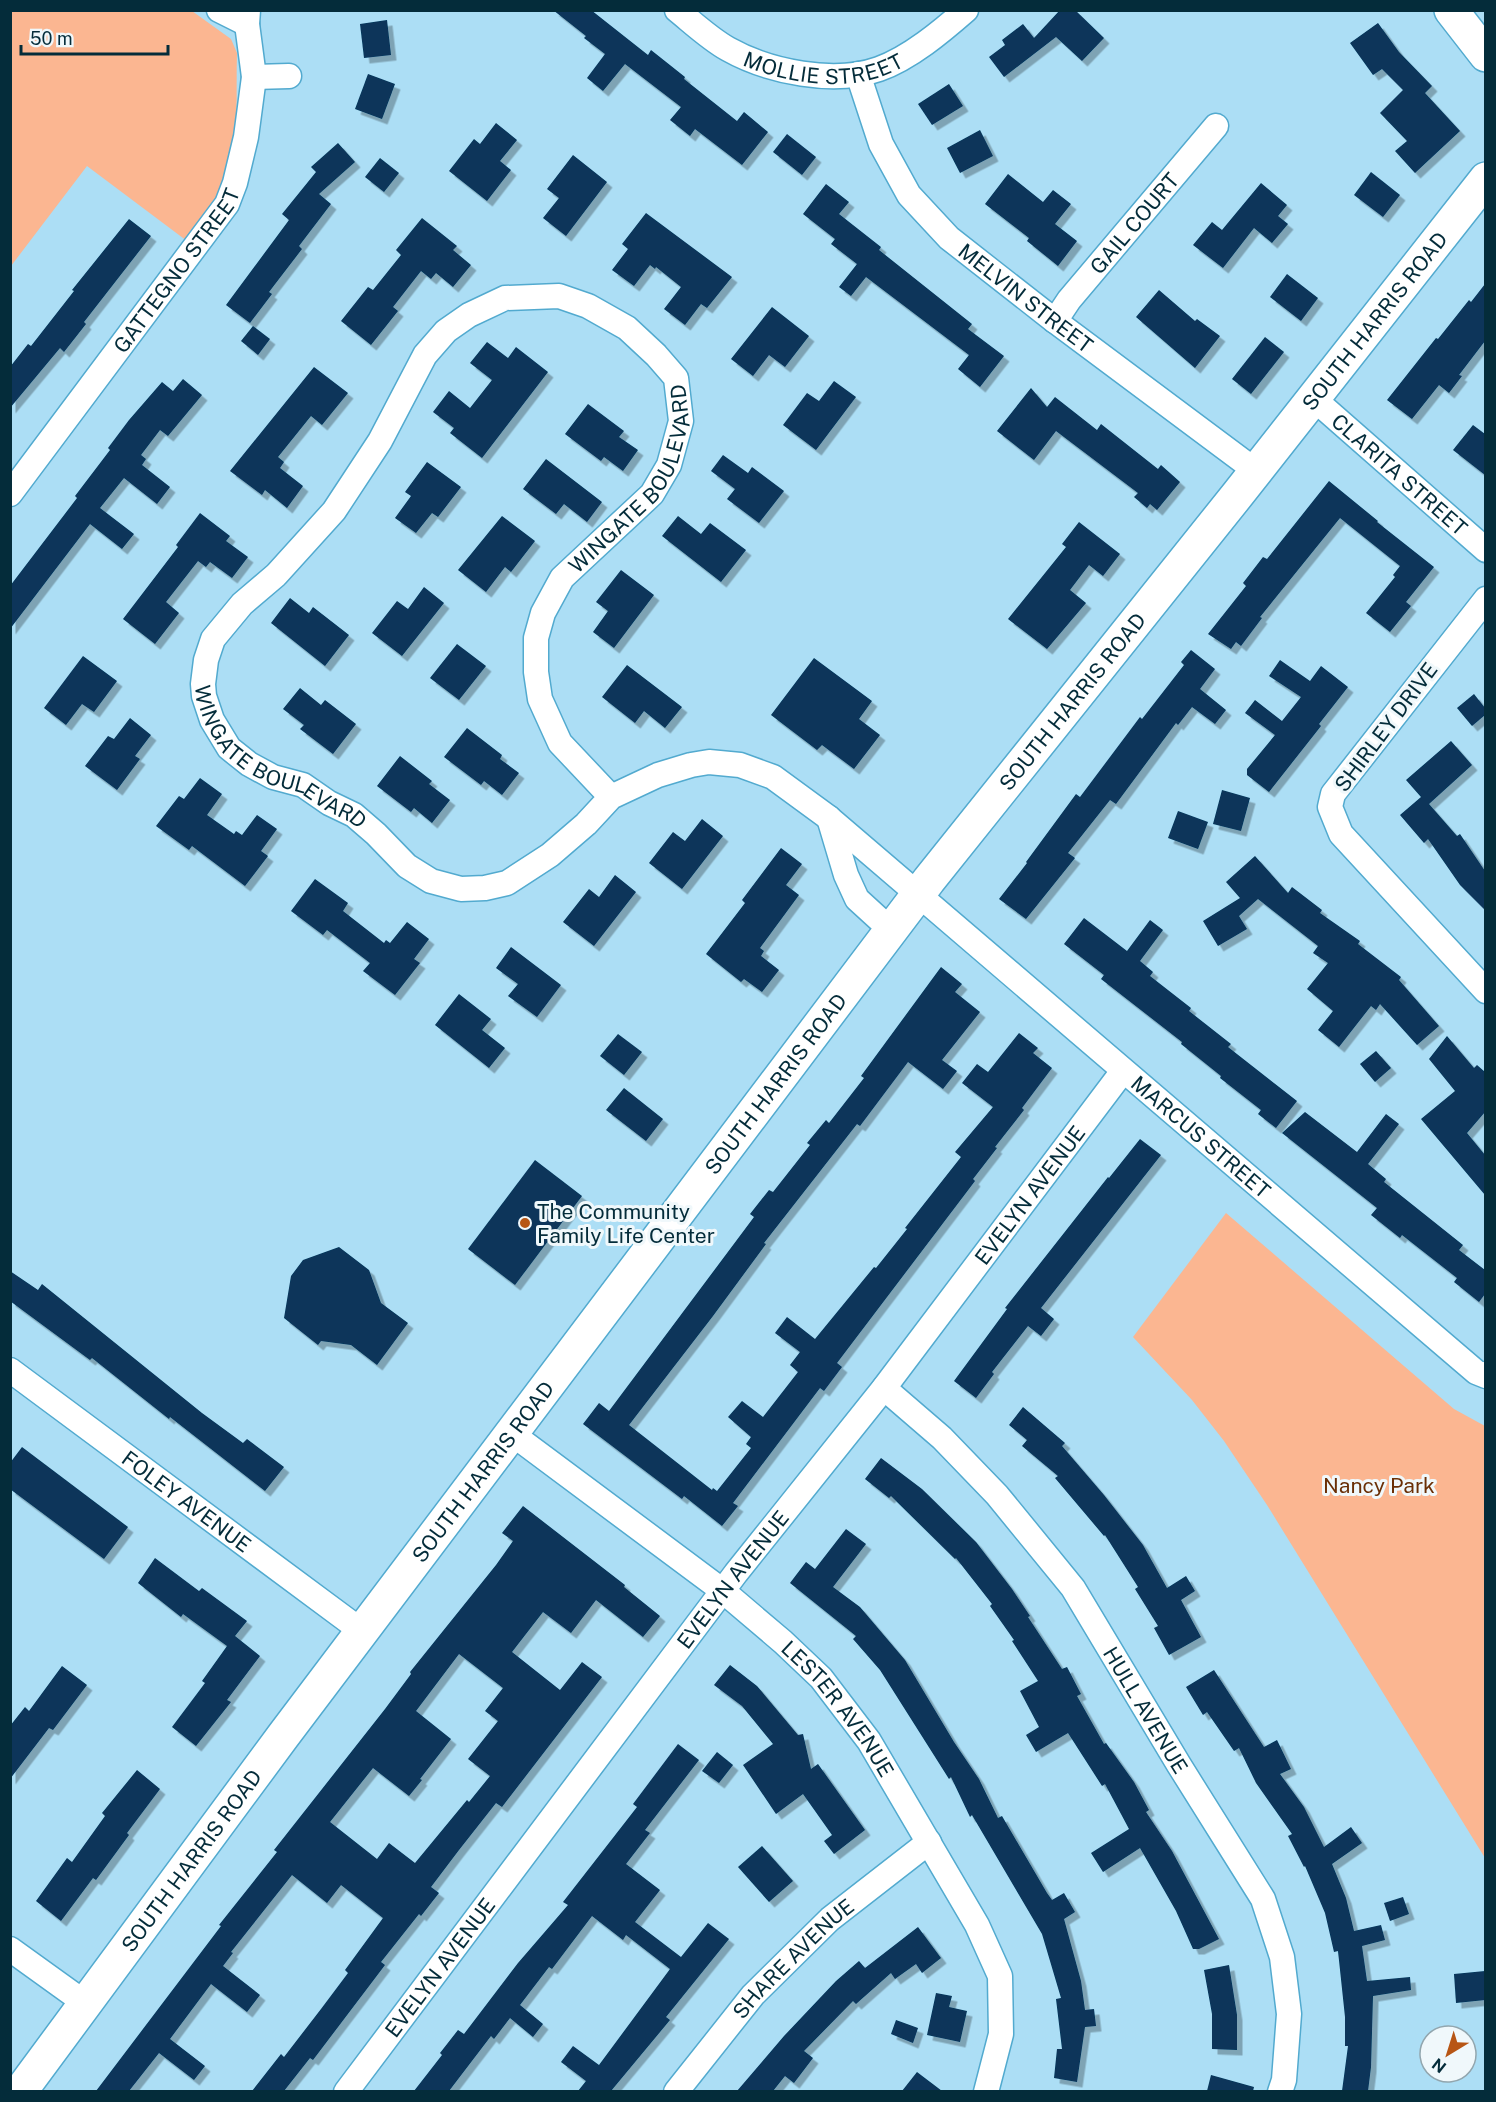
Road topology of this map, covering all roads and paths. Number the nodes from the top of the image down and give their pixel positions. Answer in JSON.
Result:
{"nodes":[{"id":1,"x":219,"y":10,"type":"edge"},
{"id":2,"x":677,"y":10,"type":"edge"},
{"id":3,"x":966,"y":10,"type":"edge"},
{"id":4,"x":1451,"y":10,"type":"edge"},
{"id":5,"x":247,"y":17,"type":"edge"},
{"id":6,"x":1485,"y":55,"type":"edge"},
{"id":7,"x":858,"y":74,"type":"junction"},
{"id":8,"x":289,"y":76,"type":"dead end"},
{"id":9,"x":254,"y":77,"type":"junction"},
{"id":10,"x":1216,"y":126,"type":"dead end"},
{"id":11,"x":1485,"y":179,"type":"edge"},
{"id":12,"x":1055,"y":321,"type":"junction"},
{"id":13,"x":1314,"y":399,"type":"junction"},
{"id":14,"x":1256,"y":471,"type":"junction"},
{"id":15,"x":10,"y":494,"type":"edge"},
{"id":16,"x":1485,"y":550,"type":"edge"},
{"id":17,"x":1485,"y":599,"type":"edge"},
{"id":18,"x":611,"y":797,"type":"junction"},
{"id":19,"x":829,"y":818,"type":"junction"},
{"id":20,"x":918,"y":895,"type":"junction"},
{"id":21,"x":892,"y":931,"type":"junction"},
{"id":22,"x":1485,"y":991,"type":"edge"},
{"id":23,"x":1123,"y":1071,"type":"junction"},
{"id":24,"x":10,"y":1370,"type":"edge"},
{"id":25,"x":1485,"y":1376,"type":"edge"},
{"id":26,"x":884,"y":1388,"type":"junction"},
{"id":27,"x":511,"y":1432,"type":"junction"},
{"id":28,"x":723,"y":1591,"type":"junction"},
{"id":29,"x":363,"y":1632,"type":"junction"},
{"id":30,"x":929,"y":1842,"type":"junction"},
{"id":31,"x":10,"y":1948,"type":"edge"},
{"id":32,"x":85,"y":2003,"type":"junction"},
{"id":33,"x":20,"y":2091,"type":"edge"},
{"id":34,"x":346,"y":2091,"type":"edge"},
{"id":35,"x":676,"y":2091,"type":"edge"},
{"id":36,"x":986,"y":2091,"type":"edge"},
{"id":37,"x":1280,"y":2091,"type":"edge"}],
"edges":[{"from":1,"to":5,"type":"street"},
{"from":2,"to":7,"type":"street","name":"MOLLIE STREET"},
{"from":3,"to":7,"type":"street","name":"MOLLIE STREET"},
{"from":4,"to":6,"type":"main road"},
{"from":5,"to":9,"type":"street","name":"GATTEGNO STREET"},
{"from":7,"to":12,"type":"street","name":"MELVIN STREET"},
{"from":8,"to":9,"type":"street"},
{"from":9,"to":15,"type":"street","name":"GATTEGNO STREET"},
{"from":10,"to":12,"type":"street","name":"GAIL COURT"},
{"from":11,"to":13,"type":"main road","name":"SOUTH HARRIS ROAD"},
{"from":12,"to":14,"type":"street","name":"MELVIN STREET"},
{"from":13,"to":14,"type":"main road","name":"SOUTH HARRIS ROAD"},
{"from":13,"to":16,"type":"street","name":"CLARITA STREET"},
{"from":14,"to":20,"type":"main road","name":"SOUTH HARRIS ROAD"},
{"from":17,"to":22,"type":"street","name":"SHIRLEY DRIVE"},
{"from":18,"to":18,"type":"street","name":"WINGATE BOULEVARD"},
{"from":18,"to":19,"type":"street","name":"WINGATE BOULEVARD"},
{"from":19,"to":20,"type":"street","name":"WINGATE BOULEVARD"},
{"from":19,"to":21,"type":"street"},
{"from":20,"to":21,"type":"main road","name":"SOUTH HARRIS ROAD"},
{"from":20,"to":23,"type":"street","name":"MARCUS STREET"},
{"from":21,"to":27,"type":"main road","name":"SOUTH HARRIS ROAD"},
{"from":23,"to":25,"type":"street","name":"MARCUS STREET"},
{"from":23,"to":26,"type":"street","name":"EVELYN AVENUE"},
{"from":24,"to":29,"type":"street","name":"FOLEY AVENUE"},
{"from":26,"to":28,"type":"street","name":"EVELYN AVENUE"},
{"from":26,"to":37,"type":"street","name":"HULL AVENUE"},
{"from":27,"to":28,"type":"street","name":"LESTER AVENUE"},
{"from":27,"to":29,"type":"main road","name":"SOUTH HARRIS ROAD"},
{"from":28,"to":30,"type":"street","name":"LESTER AVENUE"},
{"from":28,"to":34,"type":"street","name":"EVELYN AVENUE"},
{"from":29,"to":32,"type":"main road","name":"SOUTH HARRIS ROAD"},
{"from":30,"to":35,"type":"street","name":"SHARE AVENUE"},
{"from":30,"to":36,"type":"street","name":"LESTER AVENUE"},
{"from":31,"to":32,"type":"street"},
{"from":32,"to":33,"type":"main road","name":"SOUTH HARRIS ROAD"}]}
